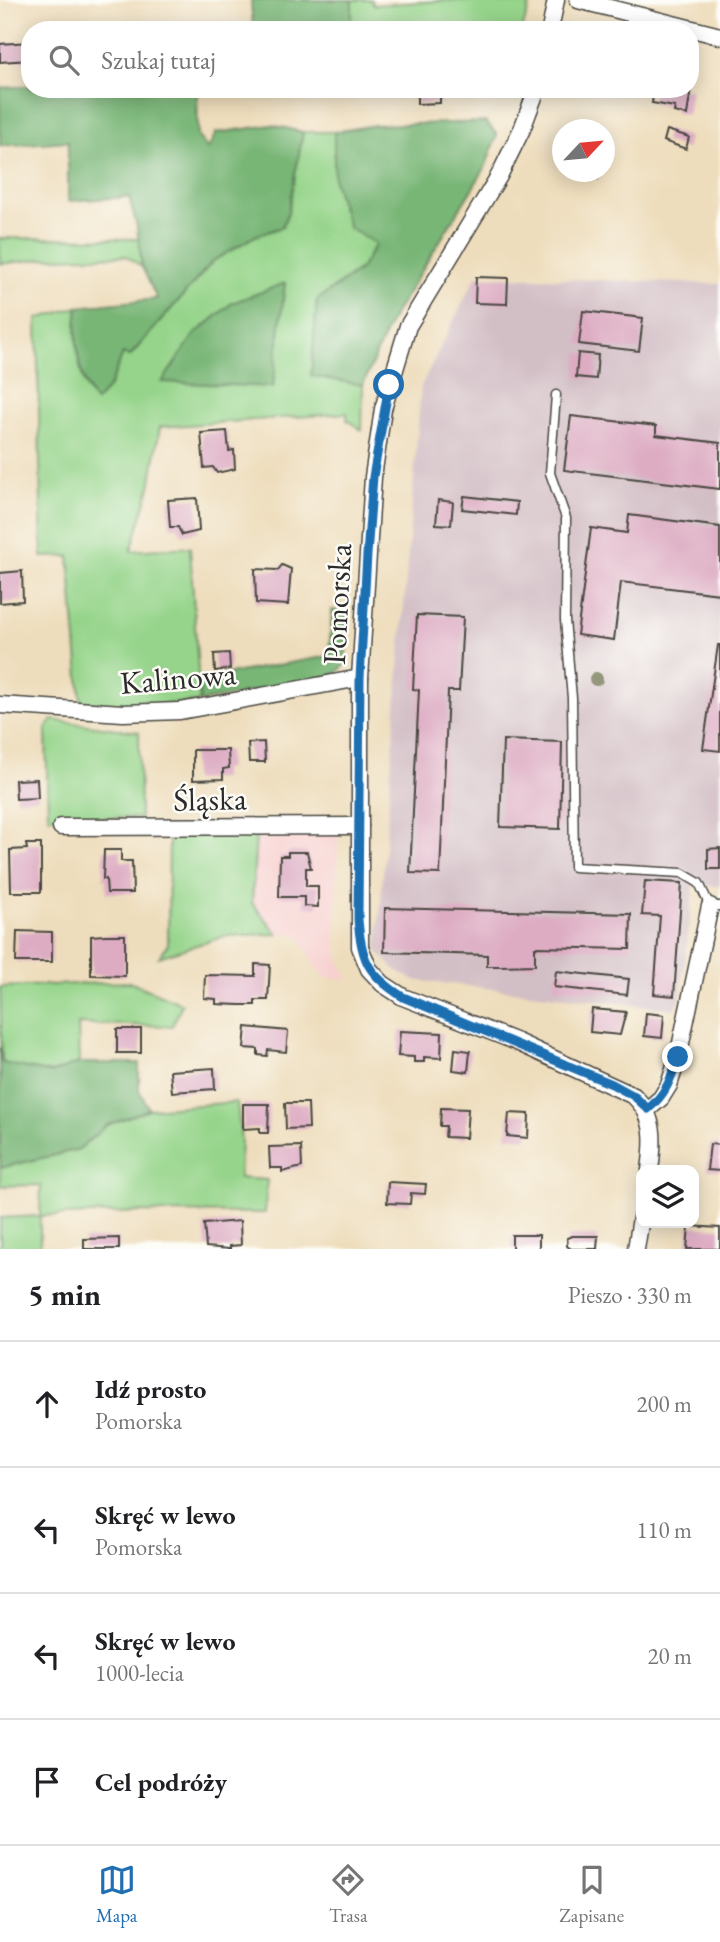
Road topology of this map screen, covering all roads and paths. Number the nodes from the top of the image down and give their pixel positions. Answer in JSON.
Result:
{"nodes":[{"id":1,"x":556,"y":0,"type":"edge"},
{"id":2,"x":578,"y":0,"type":"edge"},
{"id":3,"x":552,"y":21,"type":"edge"},
{"id":4,"x":661,"y":21,"type":"edge"},
{"id":5,"x":699,"y":31,"type":"edge"},
{"id":6,"x":720,"y":36,"type":"edge"},
{"id":7,"x":534,"y":98,"type":"edge"},
{"id":8,"x":556,"y":395,"type":"dead end"},
{"id":9,"x":360,"y":678,"type":"junction"},
{"id":10,"x":0,"y":705,"type":"edge"},
{"id":11,"x":360,"y":826,"type":"junction"},
{"id":12,"x":61,"y":827,"type":"dead end"},
{"id":13,"x":715,"y":906,"type":"edge"},
{"id":14,"x":648,"y":1109,"type":"junction"},
{"id":15,"x":650,"y":1165,"type":"edge"},
{"id":16,"x":639,"y":1228,"type":"edge"},
{"id":17,"x":636,"y":1249,"type":"edge"}],
"edges":[{"from":1,"to":3,"type":"street"},
{"from":2,"to":4,"type":"street"},
{"from":5,"to":6,"type":"street"},
{"from":7,"to":9,"type":"street","name":"Pomorska"},
{"from":8,"to":13,"type":"lane"},
{"from":9,"to":10,"type":"street","name":"Kalinowa"},
{"from":9,"to":11,"type":"street","name":"Pomorska"},
{"from":11,"to":12,"type":"street","name":"Śląska"},
{"from":11,"to":14,"type":"street","name":"Pomorska"},
{"from":13,"to":14,"type":"street"},
{"from":14,"to":15,"type":"street"},
{"from":16,"to":17,"type":"street"}]}
